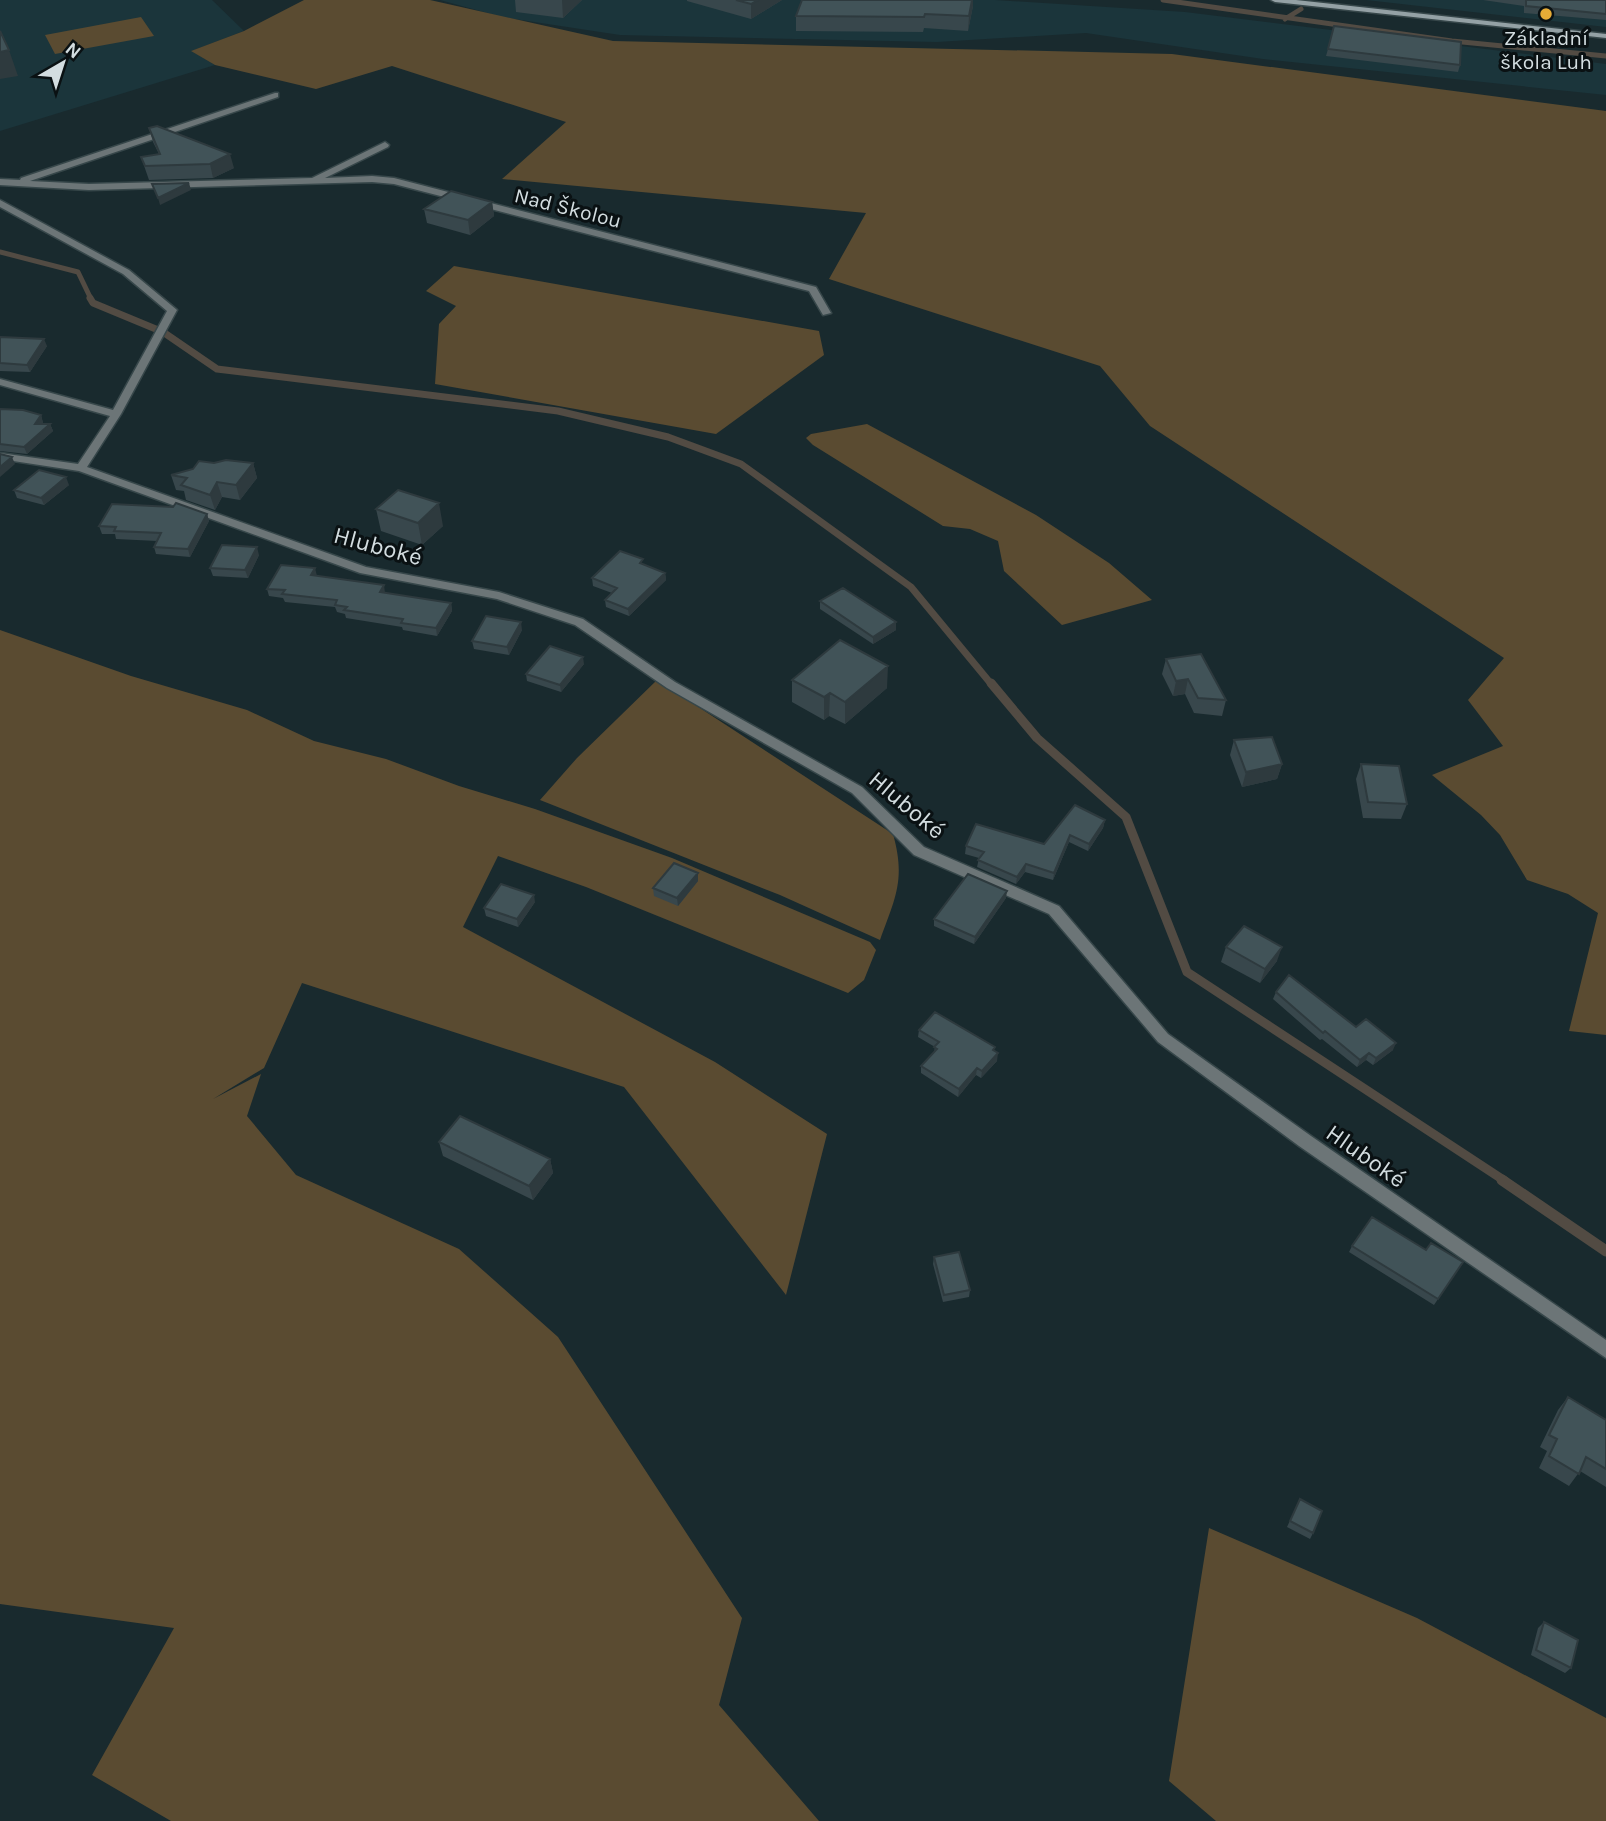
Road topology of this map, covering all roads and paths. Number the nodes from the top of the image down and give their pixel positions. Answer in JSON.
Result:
{"nodes":[{"id":1,"x":1275,"y":0,"type":"edge"},
{"id":2,"x":1606,"y":36,"type":"edge"},
{"id":3,"x":275,"y":95,"type":"dead end"},
{"id":4,"x":386,"y":145,"type":"dead end"},
{"id":5,"x":312,"y":181,"type":"junction"},
{"id":6,"x":0,"y":182,"type":"edge"},
{"id":7,"x":16,"y":183,"type":"junction"},
{"id":8,"x":0,"y":203,"type":"edge"},
{"id":9,"x":826,"y":313,"type":"dead end"},
{"id":10,"x":0,"y":382,"type":"edge"},
{"id":11,"x":116,"y":414,"type":"junction"},
{"id":12,"x":0,"y":456,"type":"edge"},
{"id":13,"x":81,"y":468,"type":"junction"},
{"id":14,"x":1606,"y":1350,"type":"edge"}],
"edges":[{"from":1,"to":2,"type":"street"},
{"from":3,"to":7,"type":"street","name":"Nad Školou"},
{"from":4,"to":5,"type":"street","name":"Nad Školou"},
{"from":5,"to":7,"type":"street","name":"Nad Školou"},
{"from":5,"to":9,"type":"street","name":"Nad Školou"},
{"from":6,"to":7,"type":"street","name":"Nad Školou"},
{"from":8,"to":11,"type":"street"},
{"from":10,"to":11,"type":"street"},
{"from":11,"to":13,"type":"street"},
{"from":12,"to":13,"type":"street","name":"Hluboké"},
{"from":13,"to":14,"type":"street","name":"Hluboké"}]}
